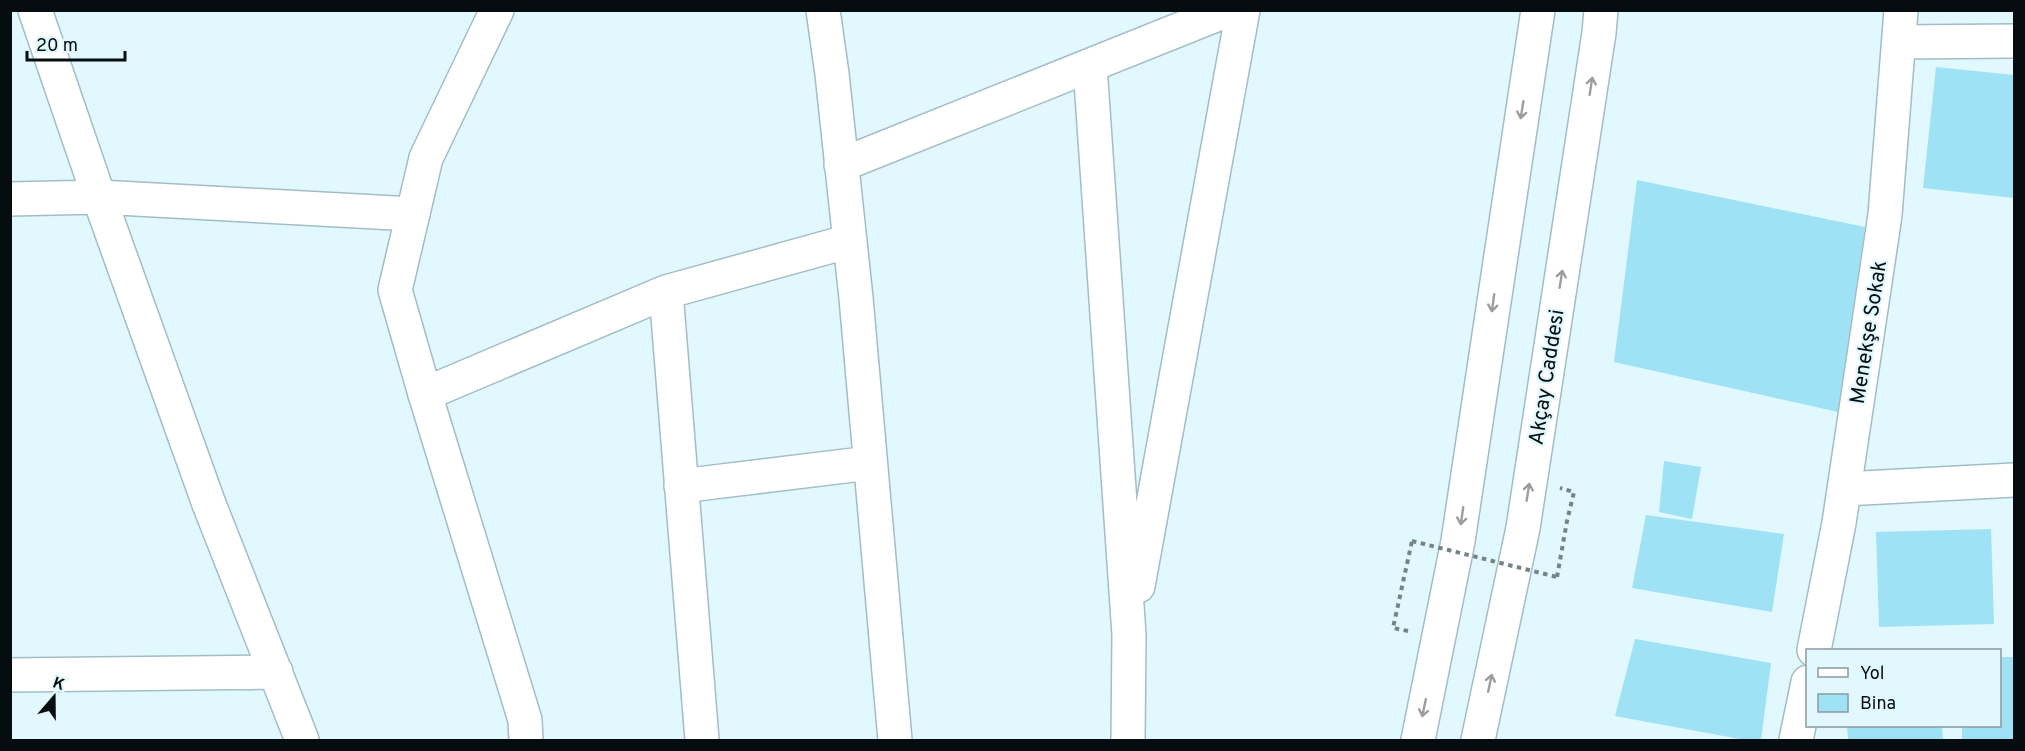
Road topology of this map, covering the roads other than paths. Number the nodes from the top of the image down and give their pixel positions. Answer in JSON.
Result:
{"nodes":[{"id":1,"x":35,"y":10,"type":"edge"},
{"id":2,"x":497,"y":10,"type":"edge"},
{"id":3,"x":823,"y":10,"type":"edge"},
{"id":4,"x":1228,"y":10,"type":"edge"},
{"id":5,"x":1243,"y":10,"type":"edge"},
{"id":6,"x":1538,"y":10,"type":"edge"},
{"id":7,"x":1601,"y":10,"type":"edge"},
{"id":8,"x":1900,"y":26,"type":"edge"},
{"id":9,"x":2014,"y":41,"type":"edge"},
{"id":10,"x":1090,"y":66,"type":"junction"},
{"id":11,"x":842,"y":165,"type":"junction"},
{"id":12,"x":99,"y":197,"type":"junction"},
{"id":13,"x":10,"y":199,"type":"edge"},
{"id":14,"x":413,"y":214,"type":"junction"},
{"id":15,"x":849,"y":241,"type":"junction"},
{"id":16,"x":666,"y":292,"type":"junction"},
{"id":17,"x":424,"y":394,"type":"junction"},
{"id":18,"x":870,"y":462,"type":"junction"},
{"id":19,"x":2014,"y":480,"type":"edge"},
{"id":20,"x":681,"y":486,"type":"junction"},
{"id":21,"x":1844,"y":489,"type":"junction"},
{"id":22,"x":1129,"y":634,"type":"junction"},
{"id":23,"x":1814,"y":649,"type":"edge"},
{"id":24,"x":276,"y":672,"type":"junction"},
{"id":25,"x":10,"y":675,"type":"edge"},
{"id":26,"x":1806,"y":692,"type":"edge"},
{"id":27,"x":302,"y":741,"type":"edge"},
{"id":28,"x":526,"y":741,"type":"edge"},
{"id":29,"x":702,"y":741,"type":"edge"},
{"id":30,"x":895,"y":741,"type":"edge"},
{"id":31,"x":1128,"y":741,"type":"edge"},
{"id":32,"x":1418,"y":741,"type":"edge"},
{"id":33,"x":1478,"y":741,"type":"edge"},
{"id":34,"x":1796,"y":741,"type":"edge"}],
"edges":[{"from":1,"to":12,"type":"main road"},
{"from":2,"to":14,"type":"main road"},
{"from":3,"to":11,"type":"main road"},
{"from":4,"to":10,"type":"main road"},
{"from":5,"to":22,"type":"main road"},
{"from":6,"to":32,"type":"main road","one_way":true},
{"from":33,"to":7,"type":"main road","name":"Akçay Caddesi","one_way":true},
{"from":8,"to":9,"type":"main road"},
{"from":8,"to":21,"type":"main road","name":"Menekşe Sokak"},
{"from":10,"to":11,"type":"main road"},
{"from":10,"to":22,"type":"main road"},
{"from":11,"to":15,"type":"main road"},
{"from":12,"to":13,"type":"main road"},
{"from":12,"to":14,"type":"main road"},
{"from":12,"to":24,"type":"main road"},
{"from":14,"to":17,"type":"main road"},
{"from":15,"to":16,"type":"main road"},
{"from":15,"to":18,"type":"main road"},
{"from":16,"to":17,"type":"main road"},
{"from":16,"to":20,"type":"main road"},
{"from":17,"to":28,"type":"main road"},
{"from":18,"to":20,"type":"main road"},
{"from":18,"to":30,"type":"main road"},
{"from":19,"to":21,"type":"main road"},
{"from":20,"to":29,"type":"main road"},
{"from":21,"to":23,"type":"main road","name":"Menekşe Sokak"},
{"from":22,"to":31,"type":"main road"},
{"from":24,"to":25,"type":"main road"},
{"from":24,"to":27,"type":"main road"},
{"from":26,"to":34,"type":"main road"}]}
